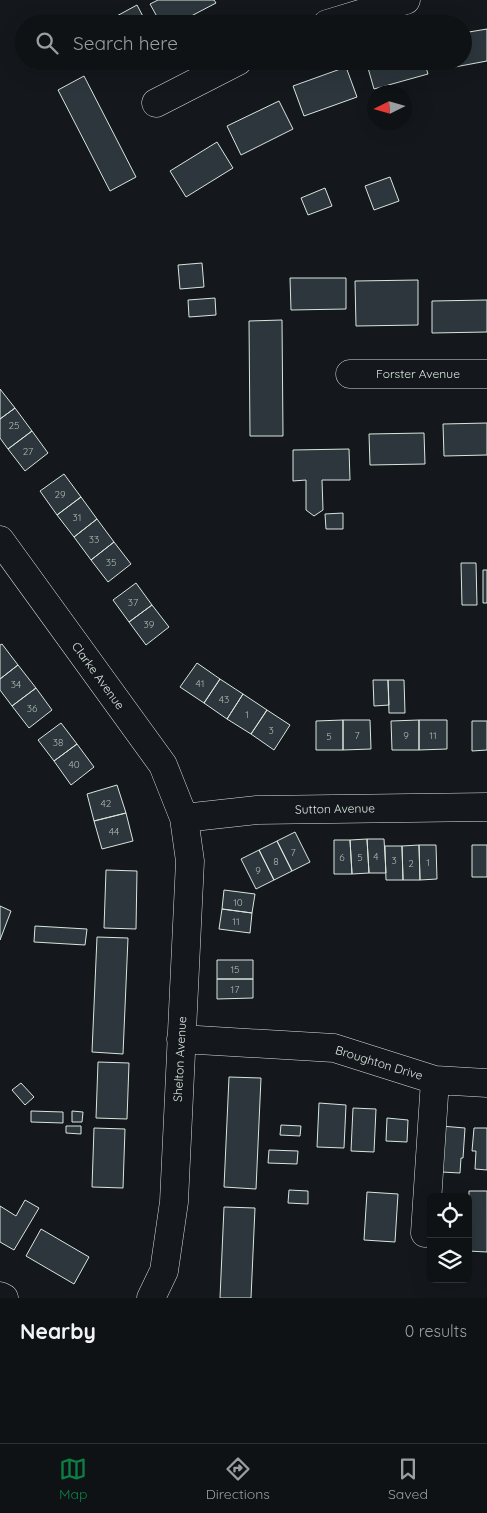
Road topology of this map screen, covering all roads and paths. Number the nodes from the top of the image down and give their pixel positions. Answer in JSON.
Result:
{"nodes":[{"id":1,"x":406,"y":0,"type":"edge"},
{"id":2,"x":357,"y":15,"type":"edge"},
{"id":3,"x":220,"y":70,"type":"edge"},
{"id":4,"x":156,"y":103,"type":"dead end"},
{"id":5,"x":350,"y":374,"type":"dead end"},
{"id":6,"x":487,"y":374,"type":"edge"},
{"id":7,"x":0,"y":540,"type":"edge"},
{"id":8,"x":487,"y":807,"type":"edge"},
{"id":9,"x":184,"y":818,"type":"junction"},
{"id":10,"x":181,"y":1038,"type":"junction"},
{"id":11,"x":434,"y":1080,"type":"junction"},
{"id":12,"x":487,"y":1083,"type":"edge"},
{"id":13,"x":425,"y":1233,"type":"dead end"},
{"id":14,"x":0,"y":1296,"type":"edge"},
{"id":15,"x":4,"y":1298,"type":"edge"},
{"id":16,"x":151,"y":1298,"type":"edge"}],
"edges":[{"from":1,"to":2,"type":"street"},
{"from":3,"to":4,"type":"street"},
{"from":5,"to":6,"type":"street","name":"Forster Avenue"},
{"from":7,"to":9,"type":"street","name":"Clarke Avenue"},
{"from":8,"to":9,"type":"street","name":"Sutton Avenue"},
{"from":9,"to":10,"type":"street","name":"Shelton Avenue"},
{"from":10,"to":11,"type":"street","name":"Broughton Drive"},
{"from":10,"to":16,"type":"street","name":"Shelton Avenue"},
{"from":11,"to":12,"type":"street","name":"Broughton Drive"},
{"from":11,"to":13,"type":"street"},
{"from":14,"to":15,"type":"street"}]}
